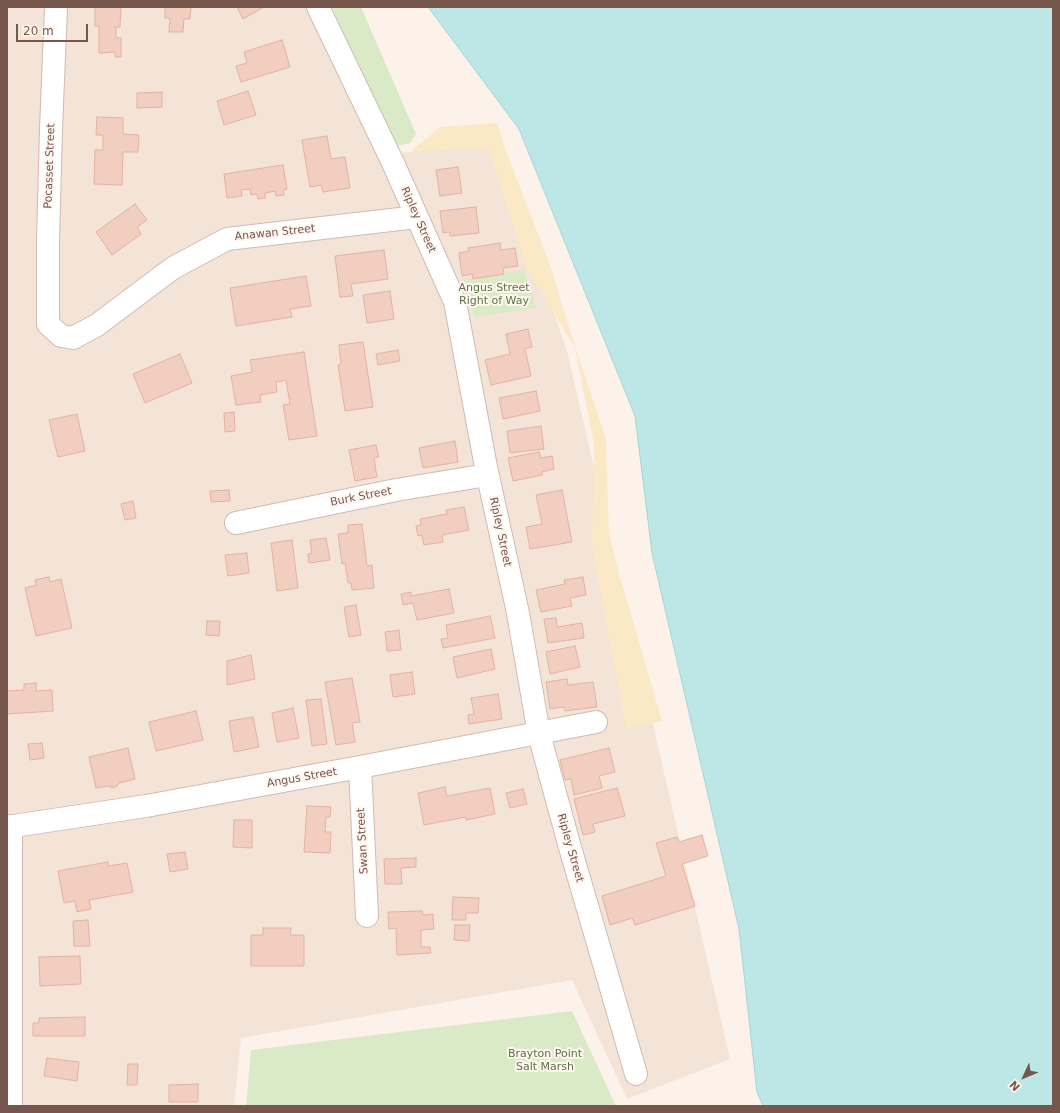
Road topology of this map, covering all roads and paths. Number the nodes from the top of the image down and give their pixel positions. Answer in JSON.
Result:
{"nodes":[{"id":1,"x":56,"y":7,"type":"edge"},
{"id":2,"x":318,"y":7,"type":"edge"},
{"id":3,"x":417,"y":217,"type":"junction"},
{"id":4,"x":48,"y":324,"type":"joint"},
{"id":5,"x":487,"y":475,"type":"junction"},
{"id":6,"x":236,"y":523,"type":"dead end"},
{"id":7,"x":596,"y":722,"type":"dead end"},
{"id":8,"x":539,"y":734,"type":"junction"},
{"id":9,"x":360,"y":767,"type":"junction"},
{"id":10,"x":9,"y":827,"type":"edge"},
{"id":11,"x":367,"y":916,"type":"dead end"},
{"id":12,"x":9,"y":1072,"type":"edge"},
{"id":13,"x":636,"y":1074,"type":"dead end"},
{"id":14,"x":11,"y":1106,"type":"edge"}],
"edges":[{"from":1,"to":4,"type":"street","name":"Pocasset Street"},
{"from":2,"to":3,"type":"street","name":"Ripley Street"},
{"from":3,"to":4,"type":"street","name":"Anawan Street"},
{"from":3,"to":5,"type":"street","name":"Ripley Street"},
{"from":5,"to":6,"type":"street","name":"Burk Street"},
{"from":5,"to":8,"type":"street","name":"Ripley Street"},
{"from":7,"to":8,"type":"street","name":"Angus Street"},
{"from":8,"to":9,"type":"street","name":"Angus Street"},
{"from":8,"to":13,"type":"street","name":"Ripley Street"},
{"from":9,"to":10,"type":"street","name":"Angus Street"},
{"from":9,"to":11,"type":"street","name":"Swan Street"},
{"from":10,"to":12,"type":"street"},
{"from":12,"to":14,"type":"street"}]}
